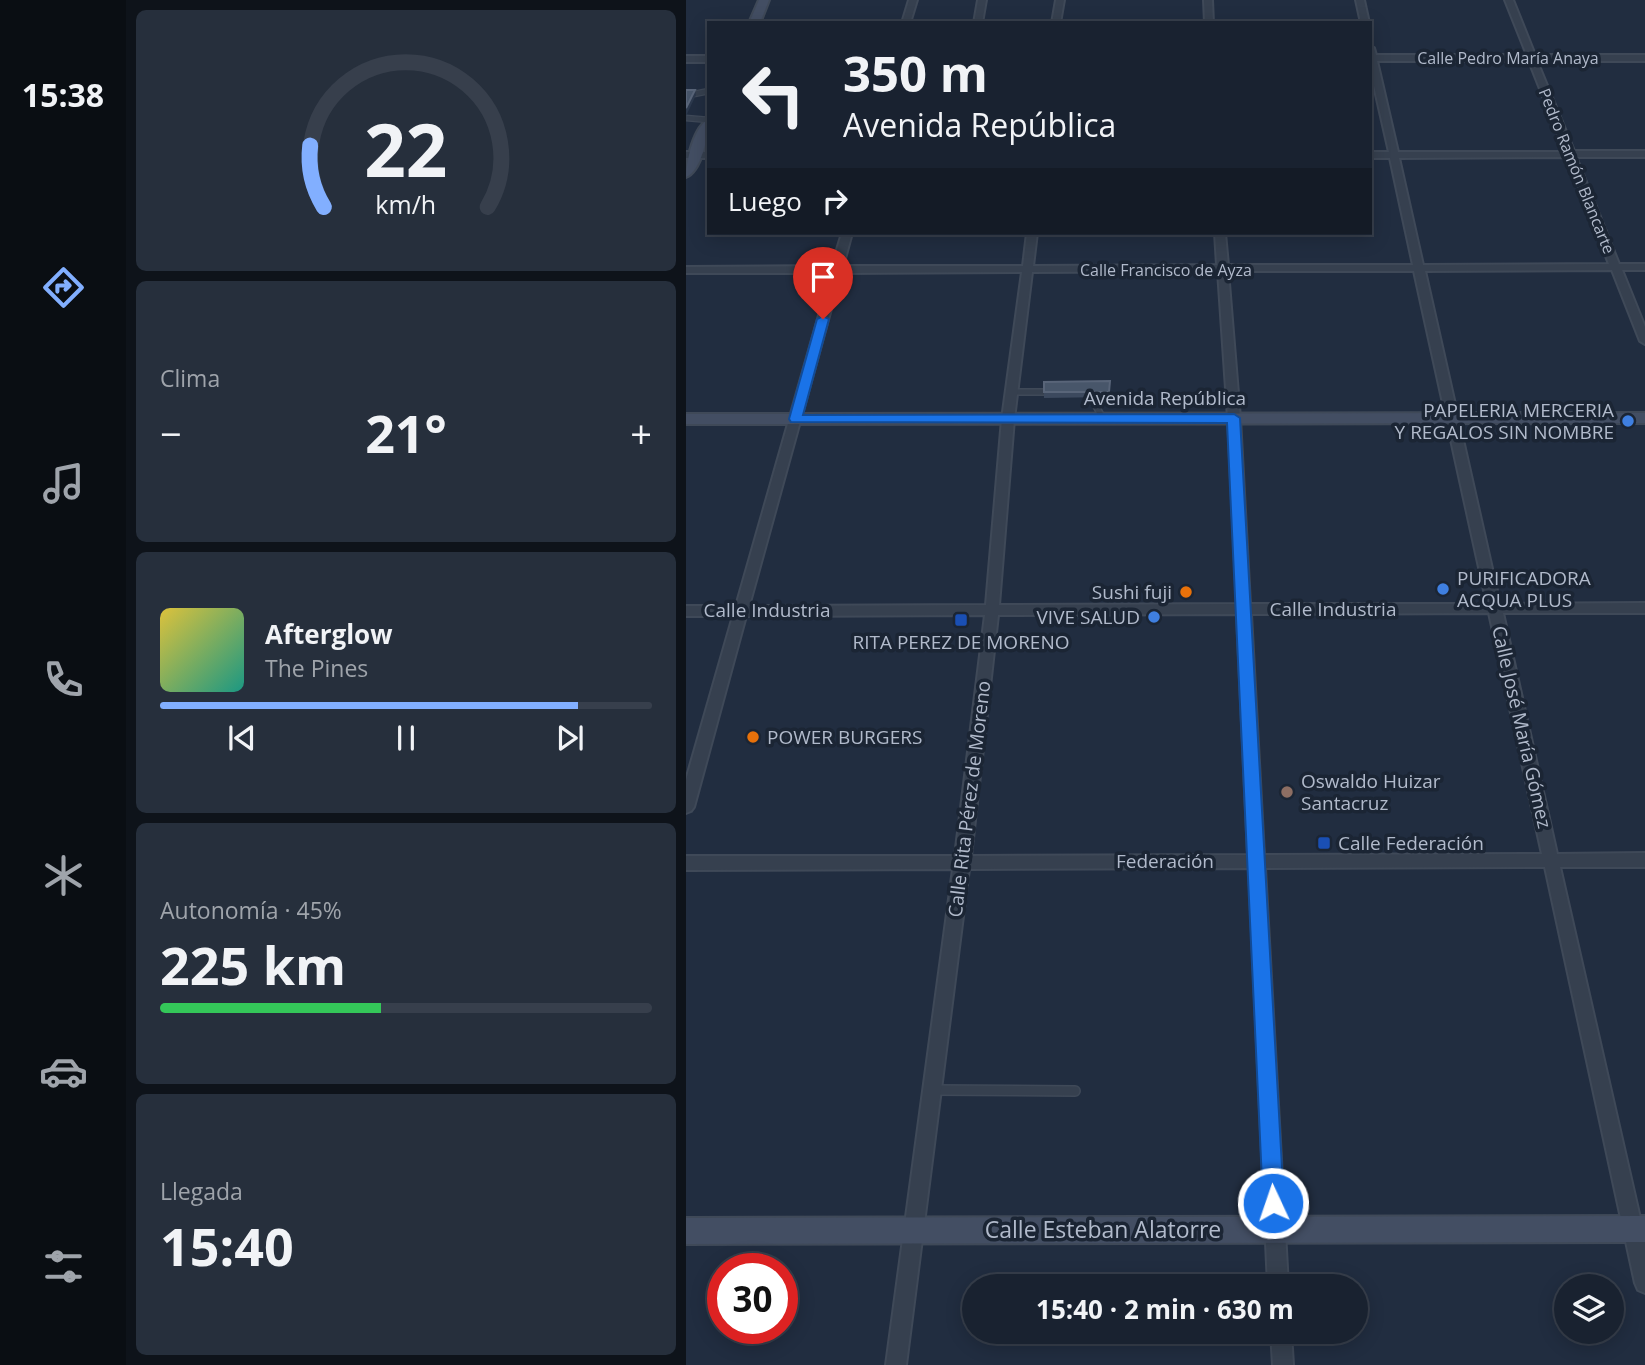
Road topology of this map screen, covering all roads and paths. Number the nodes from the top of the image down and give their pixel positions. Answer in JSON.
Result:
{"nodes":[{"id":1,"x":764,"y":0,"type":"edge"},
{"id":2,"x":913,"y":0,"type":"edge"},
{"id":3,"x":982,"y":0,"type":"edge"},
{"id":4,"x":1060,"y":0,"type":"edge"},
{"id":5,"x":1208,"y":0,"type":"edge"},
{"id":6,"x":1360,"y":0,"type":"edge"},
{"id":7,"x":1509,"y":0,"type":"edge"},
{"id":8,"x":755,"y":21,"type":"edge"},
{"id":9,"x":907,"y":21,"type":"edge"},
{"id":10,"x":978,"y":21,"type":"edge"},
{"id":11,"x":1056,"y":21,"type":"edge"},
{"id":12,"x":1209,"y":21,"type":"edge"},
{"id":13,"x":1365,"y":21,"type":"edge"},
{"id":14,"x":1372,"y":55,"type":"edge"},
{"id":15,"x":1532,"y":58,"type":"junction"},
{"id":16,"x":1645,"y":58,"type":"edge"},
{"id":17,"x":1372,"y":59,"type":"edge"},
{"id":18,"x":686,"y":60,"type":"edge"},
{"id":19,"x":707,"y":60,"type":"edge"},
{"id":20,"x":707,"y":91,"type":"edge"},
{"id":21,"x":688,"y":95,"type":"edge"},
{"id":22,"x":686,"y":118,"type":"edge"},
{"id":23,"x":707,"y":121,"type":"edge"},
{"id":24,"x":707,"y":125,"type":"edge"},
{"id":25,"x":1571,"y":154,"type":"junction"},
{"id":26,"x":1645,"y":154,"type":"edge"},
{"id":27,"x":690,"y":155,"type":"edge"},
{"id":28,"x":1372,"y":155,"type":"edge"},
{"id":29,"x":1394,"y":155,"type":"junction"},
{"id":30,"x":686,"y":173,"type":"edge"},
{"id":31,"x":846,"y":235,"type":"edge"},
{"id":32,"x":1032,"y":235,"type":"edge"},
{"id":33,"x":1220,"y":235,"type":"edge"},
{"id":34,"x":1615,"y":266,"type":"junction"},
{"id":35,"x":1645,"y":267,"type":"edge"},
{"id":36,"x":1419,"y":268,"type":"junction"},
{"id":37,"x":686,"y":270,"type":"edge"},
{"id":38,"x":837,"y":270,"type":"junction"},
{"id":39,"x":1029,"y":270,"type":"junction"},
{"id":40,"x":1223,"y":270,"type":"junction"},
{"id":41,"x":1645,"y":341,"type":"edge"},
{"id":42,"x":1012,"y":392,"type":"junction"},
{"id":43,"x":1045,"y":392,"type":"edge"},
{"id":44,"x":1088,"y":398,"type":"edge"},
{"id":45,"x":1234,"y":418,"type":"junction"},
{"id":46,"x":1453,"y":418,"type":"junction"},
{"id":47,"x":1645,"y":418,"type":"edge"},
{"id":48,"x":686,"y":419,"type":"edge"},
{"id":49,"x":795,"y":419,"type":"junction"},
{"id":50,"x":1008,"y":419,"type":"junction"},
{"id":51,"x":1103,"y":419,"type":"junction"},
{"id":52,"x":1645,"y":608,"type":"edge"},
{"id":53,"x":1243,"y":609,"type":"junction"},
{"id":54,"x":1495,"y":609,"type":"junction"},
{"id":55,"x":992,"y":610,"type":"junction"},
{"id":56,"x":686,"y":611,"type":"edge"},
{"id":57,"x":741,"y":611,"type":"junction"},
{"id":58,"x":686,"y":807,"type":"edge"},
{"id":59,"x":1552,"y":860,"type":"junction"},
{"id":60,"x":1645,"y":860,"type":"edge"},
{"id":61,"x":1255,"y":861,"type":"junction"},
{"id":62,"x":962,"y":862,"type":"junction"},
{"id":63,"x":686,"y":863,"type":"edge"},
{"id":64,"x":930,"y":1090,"type":"junction"},
{"id":65,"x":1075,"y":1091,"type":"dead end"},
{"id":66,"x":1639,"y":1229,"type":"edge"},
{"id":67,"x":1275,"y":1230,"type":"junction"},
{"id":68,"x":686,"y":1231,"type":"edge"},
{"id":69,"x":911,"y":1231,"type":"junction"},
{"id":70,"x":1277,"y":1274,"type":"edge"},
{"id":71,"x":1645,"y":1283,"type":"edge"},
{"id":72,"x":1282,"y":1344,"type":"edge"},
{"id":73,"x":895,"y":1365,"type":"edge"},
{"id":74,"x":1283,"y":1365,"type":"edge"}],
"edges":[{"from":1,"to":8,"type":"street"},
{"from":2,"to":9,"type":"street"},
{"from":3,"to":10,"type":"street"},
{"from":4,"to":11,"type":"street"},
{"from":5,"to":12,"type":"street"},
{"from":6,"to":13,"type":"street"},
{"from":7,"to":15,"type":"street","name":"Pedro Ramón Blancarte"},
{"from":14,"to":15,"type":"street","name":"Calle Pedro María Anaya"},
{"from":15,"to":16,"type":"street","name":"Calle Pedro María Anaya"},
{"from":15,"to":25,"type":"street","name":"Pedro Ramón Blancarte"},
{"from":17,"to":29,"type":"street","name":"Calle José María Gómez"},
{"from":18,"to":19,"type":"street"},
{"from":20,"to":21,"type":"lane"},
{"from":22,"to":23,"type":"lane"},
{"from":24,"to":27,"type":"street"},
{"from":25,"to":26,"type":"street"},
{"from":25,"to":29,"type":"street"},
{"from":25,"to":34,"type":"street","name":"Pedro Ramón Blancarte"},
{"from":27,"to":30,"type":"street"},
{"from":28,"to":29,"type":"street"},
{"from":29,"to":36,"type":"street","name":"Calle José María Gómez"},
{"from":31,"to":38,"type":"street"},
{"from":32,"to":39,"type":"street","name":"Calle Rita Pérez de Moreno"},
{"from":33,"to":40,"type":"street"},
{"from":34,"to":35,"type":"street","name":"Calle Francisco de Ayza"},
{"from":34,"to":36,"type":"street","name":"Calle Francisco de Ayza"},
{"from":34,"to":41,"type":"street","name":"Pedro Ramón Blancarte"},
{"from":36,"to":40,"type":"street","name":"Calle Francisco de Ayza"},
{"from":36,"to":46,"type":"street","name":"Calle José María Gómez"},
{"from":37,"to":38,"type":"street","name":"Calle Francisco de Ayza"},
{"from":38,"to":39,"type":"street","name":"Calle Francisco de Ayza"},
{"from":38,"to":49,"type":"street"},
{"from":39,"to":40,"type":"street","name":"Calle Francisco de Ayza"},
{"from":39,"to":42,"type":"street","name":"Calle Rita Pérez de Moreno"},
{"from":40,"to":45,"type":"street"},
{"from":42,"to":43,"type":"lane"},
{"from":42,"to":50,"type":"street","name":"Calle Rita Pérez de Moreno"},
{"from":44,"to":51,"type":"lane"},
{"from":45,"to":46,"type":"street","name":"Avenida República"},
{"from":45,"to":51,"type":"street","name":"Avenida República"},
{"from":45,"to":53,"type":"street"},
{"from":46,"to":47,"type":"street","name":"Avenida República"},
{"from":46,"to":54,"type":"street","name":"Calle José María Gómez"},
{"from":48,"to":49,"type":"street","name":"Avenida República"},
{"from":49,"to":50,"type":"street","name":"Avenida República"},
{"from":49,"to":57,"type":"street"},
{"from":50,"to":51,"type":"street","name":"Avenida República"},
{"from":50,"to":55,"type":"street","name":"Calle Rita Pérez de Moreno"},
{"from":52,"to":54,"type":"street","name":"Calle Industria"},
{"from":53,"to":54,"type":"street","name":"Calle Industria"},
{"from":53,"to":55,"type":"street","name":"Calle Industria"},
{"from":53,"to":61,"type":"street"},
{"from":54,"to":59,"type":"street","name":"Calle José María Gómez"},
{"from":55,"to":57,"type":"street","name":"Calle Industria"},
{"from":55,"to":62,"type":"street","name":"Calle Rita Pérez de Moreno"},
{"from":56,"to":57,"type":"street","name":"Calle Industria"},
{"from":57,"to":58,"type":"street"},
{"from":59,"to":60,"type":"street","name":"Federación"},
{"from":59,"to":61,"type":"street","name":"Federación"},
{"from":59,"to":66,"type":"street","name":"Calle José María Gómez"},
{"from":61,"to":62,"type":"street","name":"Federación"},
{"from":61,"to":67,"type":"street"},
{"from":62,"to":63,"type":"street","name":"Federación"},
{"from":62,"to":64,"type":"street","name":"Calle Rita Pérez de Moreno"},
{"from":64,"to":65,"type":"lane"},
{"from":64,"to":69,"type":"street","name":"Calle Rita Pérez de Moreno"},
{"from":66,"to":67,"type":"street","name":"Calle Esteban Alatorre"},
{"from":66,"to":71,"type":"street","name":"Calle José María Gómez"},
{"from":67,"to":69,"type":"street","name":"Calle Esteban Alatorre"},
{"from":67,"to":70,"type":"street"},
{"from":68,"to":69,"type":"street","name":"Calle Esteban Alatorre"},
{"from":69,"to":73,"type":"street","name":"Calle Rita Pérez de Moreno"},
{"from":72,"to":74,"type":"street"}]}
